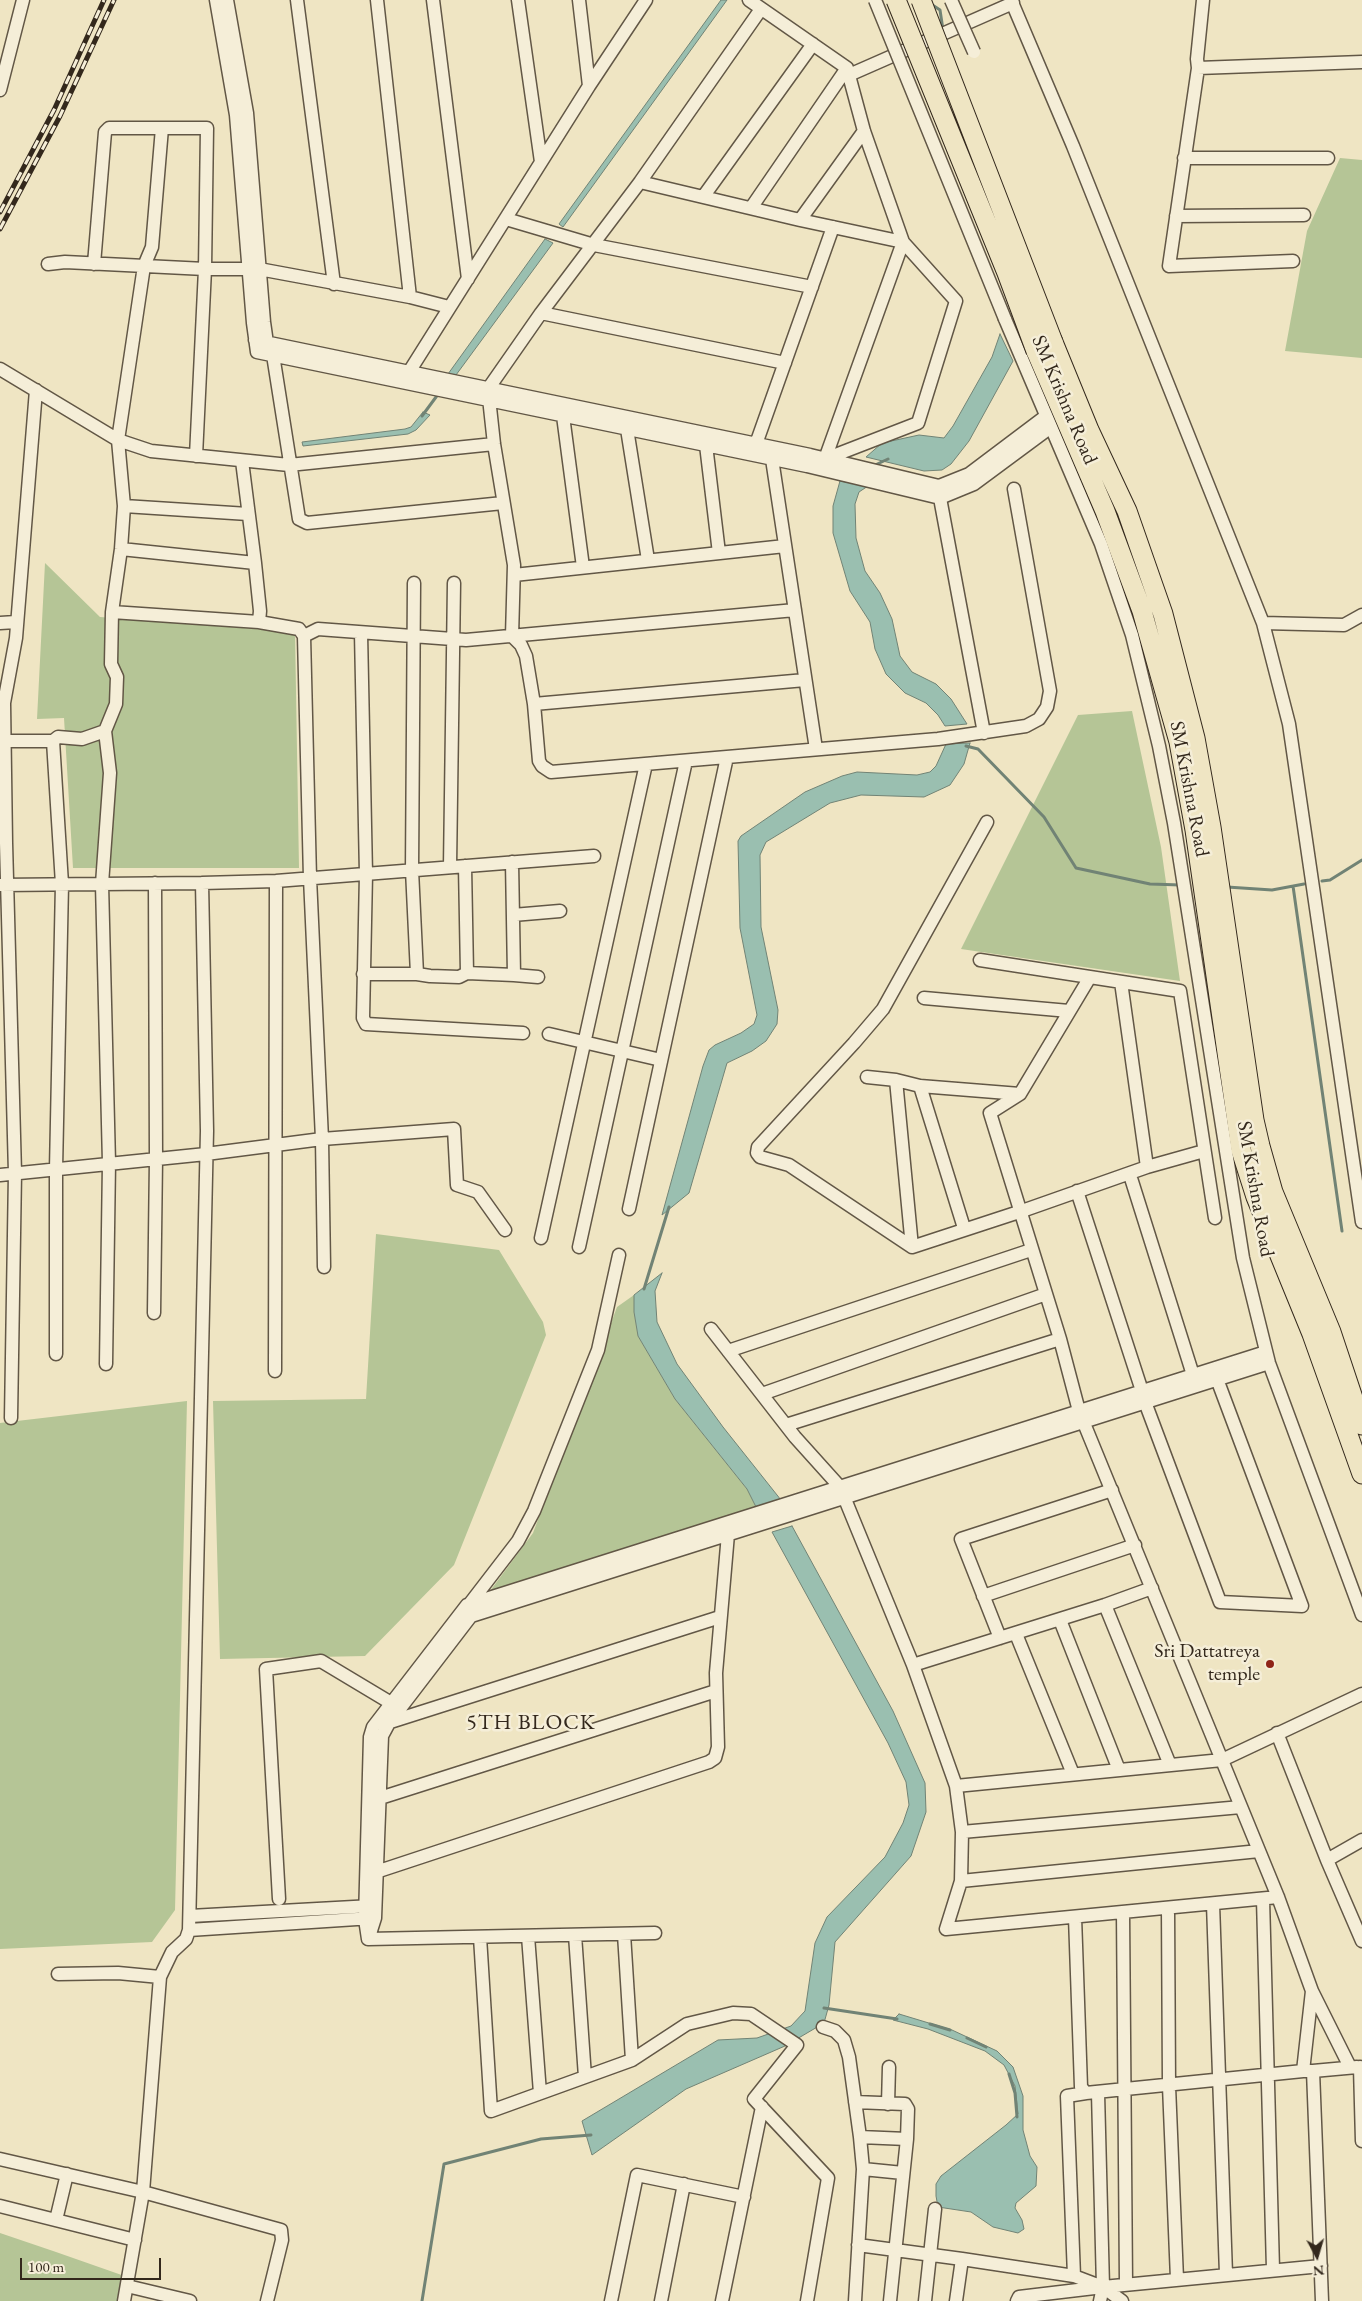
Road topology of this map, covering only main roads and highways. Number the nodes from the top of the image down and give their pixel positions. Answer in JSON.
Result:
{"nodes":[{"id":1,"x":896,"y":0,"type":"edge"},
{"id":2,"x":921,"y":0,"type":"edge"},
{"id":3,"x":1187,"y":740,"type":"junction"},
{"id":4,"x":1334,"y":1370,"type":"junction"},
{"id":5,"x":1362,"y":1425,"type":"edge"},
{"id":6,"x":1362,"y":1474,"type":"edge"}],
"edges":[{"from":1,"to":3,"type":"highway","name":"SM Krishna Road","bridge":true},
{"from":2,"to":3,"type":"highway","name":"SM Krishna Road","bridge":true},
{"from":3,"to":4,"type":"highway","name":"SM Krishna Road"},
{"from":4,"to":5,"type":"highway","name":"SM Krishna Road"},
{"from":4,"to":6,"type":"highway","name":"SM Krishna Road"}]}
